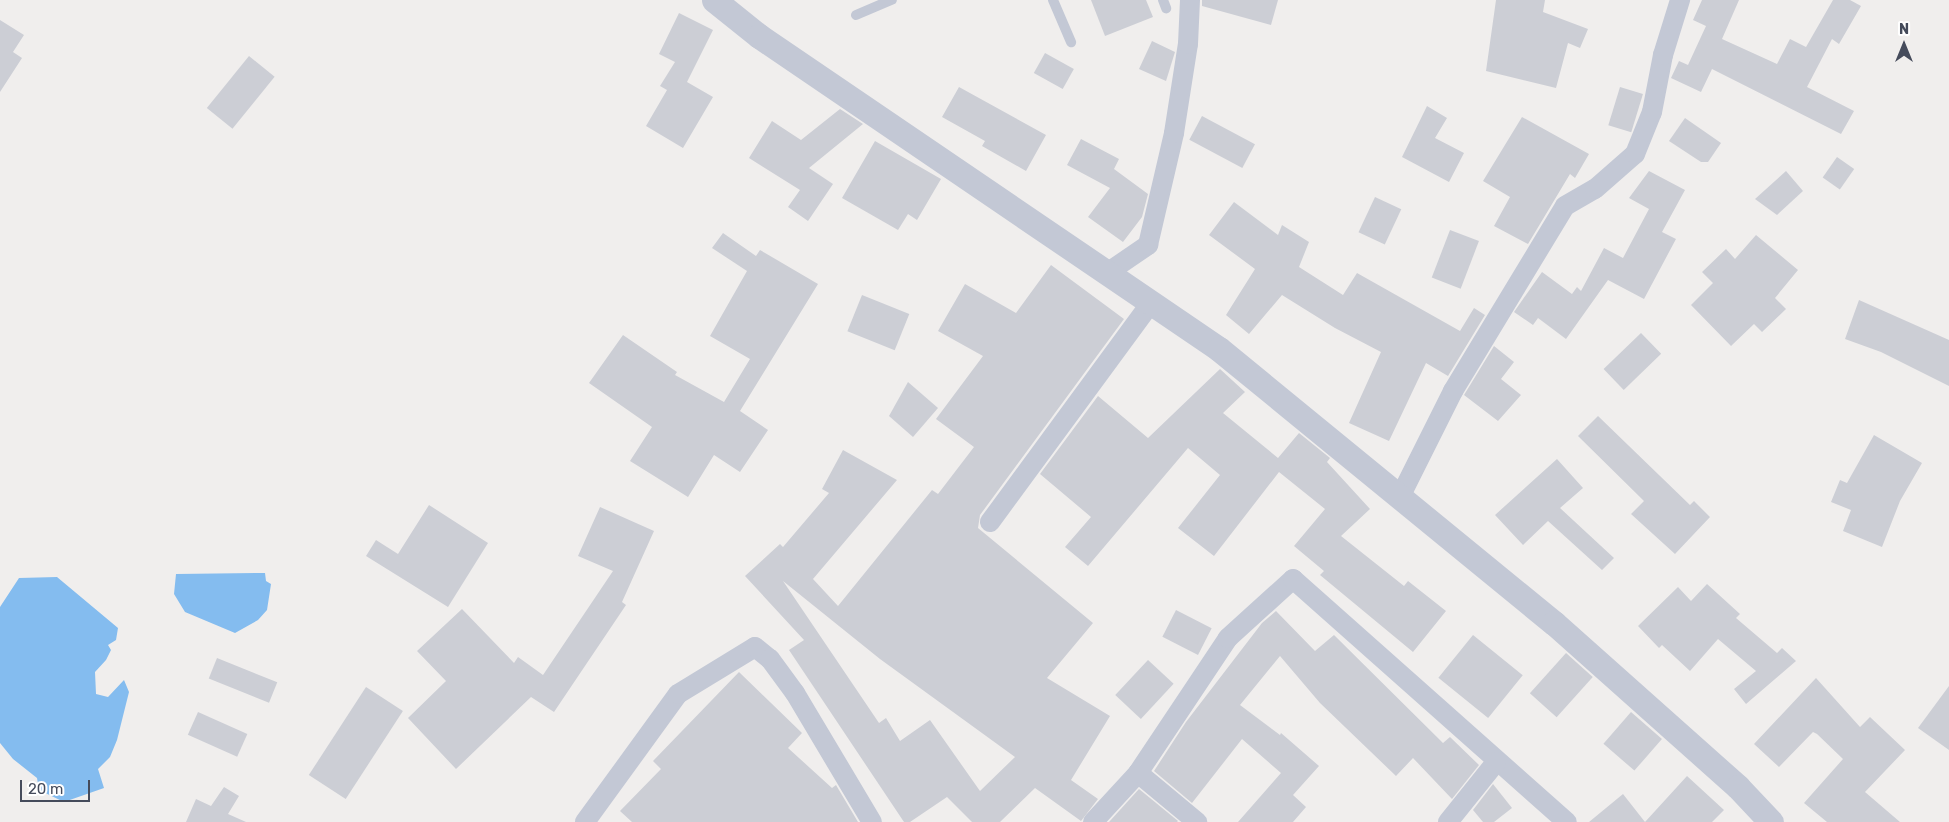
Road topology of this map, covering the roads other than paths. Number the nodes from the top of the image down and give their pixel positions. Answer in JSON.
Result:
{"nodes":[{"id":1,"x":714,"y":0,"type":"edge"},
{"id":2,"x":892,"y":0,"type":"edge"},
{"id":3,"x":1053,"y":0,"type":"edge"},
{"id":4,"x":1190,"y":0,"type":"edge"},
{"id":5,"x":1680,"y":0,"type":"edge"},
{"id":6,"x":856,"y":15,"type":"dead end"},
{"id":7,"x":1071,"y":42,"type":"dead end"},
{"id":8,"x":1107,"y":273,"type":"junction"},
{"id":9,"x":1151,"y":303,"type":"junction"},
{"id":10,"x":1400,"y":497,"type":"junction"},
{"id":11,"x":990,"y":522,"type":"dead end"},
{"id":12,"x":1496,"y":762,"type":"junction"},
{"id":13,"x":1138,"y":773,"type":"junction"},
{"id":14,"x":585,"y":822,"type":"edge"},
{"id":15,"x":872,"y":822,"type":"edge"},
{"id":16,"x":1093,"y":822,"type":"edge"},
{"id":17,"x":1197,"y":822,"type":"edge"},
{"id":18,"x":1448,"y":822,"type":"edge"},
{"id":19,"x":1567,"y":822,"type":"edge"},
{"id":20,"x":1771,"y":822,"type":"edge"}],
"edges":[{"from":1,"to":8,"type":"street"},
{"from":2,"to":6,"type":"lane"},
{"from":3,"to":7,"type":"lane"},
{"from":4,"to":8,"type":"street"},
{"from":5,"to":10,"type":"street"},
{"from":8,"to":9,"type":"street"},
{"from":9,"to":10,"type":"street"},
{"from":9,"to":11,"type":"street"},
{"from":10,"to":20,"type":"street"},
{"from":12,"to":13,"type":"street"},
{"from":12,"to":18,"type":"street"},
{"from":12,"to":19,"type":"street"},
{"from":13,"to":16,"type":"street"},
{"from":13,"to":17,"type":"street"},
{"from":14,"to":15,"type":"street"}]}
